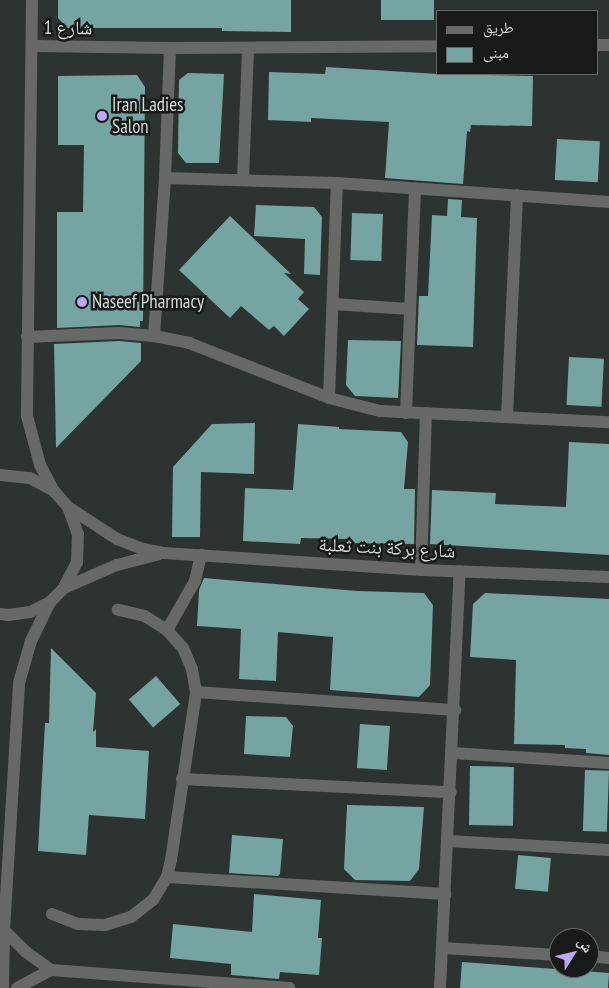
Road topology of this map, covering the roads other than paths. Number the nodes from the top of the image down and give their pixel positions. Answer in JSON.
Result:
{"nodes":[{"id":1,"x":32,"y":0,"type":"edge"},
{"id":2,"x":34,"y":46,"type":"junction"},
{"id":3,"x":436,"y":46,"type":"edge"},
{"id":4,"x":170,"y":48,"type":"junction"},
{"id":5,"x":248,"y":48,"type":"junction"},
{"id":6,"x":165,"y":178,"type":"junction"},
{"id":7,"x":243,"y":180,"type":"junction"},
{"id":8,"x":337,"y":183,"type":"junction"},
{"id":9,"x":415,"y":188,"type":"junction"},
{"id":10,"x":517,"y":195,"type":"junction"},
{"id":11,"x":609,"y":202,"type":"edge"},
{"id":12,"x":333,"y":304,"type":"junction"},
{"id":13,"x":410,"y":309,"type":"junction"},
{"id":14,"x":154,"y":336,"type":"junction"},
{"id":15,"x":27,"y":337,"type":"junction"},
{"id":16,"x":329,"y":398,"type":"junction"},
{"id":17,"x":406,"y":412,"type":"junction"},
{"id":18,"x":426,"y":413,"type":"junction"},
{"id":19,"x":507,"y":417,"type":"junction"},
{"id":20,"x":609,"y":422,"type":"edge"},
{"id":21,"x":0,"y":475,"type":"edge"},
{"id":22,"x":54,"y":491,"type":"junction"},
{"id":23,"x":68,"y":507,"type":"junction"},
{"id":24,"x":164,"y":553,"type":"junction"},
{"id":25,"x":201,"y":555,"type":"junction"},
{"id":26,"x":420,"y":570,"type":"junction"},
{"id":27,"x":460,"y":571,"type":"junction"},
{"id":28,"x":609,"y":577,"type":"edge"},
{"id":29,"x":64,"y":588,"type":"junction"},
{"id":30,"x":50,"y":602,"type":"junction"},
{"id":31,"x":118,"y":610,"type":"dead end"},
{"id":32,"x":0,"y":614,"type":"edge"},
{"id":33,"x":167,"y":630,"type":"junction"},
{"id":34,"x":196,"y":692,"type":"junction"},
{"id":35,"x":455,"y":710,"type":"junction"},
{"id":36,"x":452,"y":753,"type":"junction"},
{"id":37,"x":609,"y":762,"type":"edge"},
{"id":38,"x":182,"y":779,"type":"junction"},
{"id":39,"x":451,"y":792,"type":"junction"},
{"id":40,"x":448,"y":841,"type":"junction"},
{"id":41,"x":609,"y":850,"type":"edge"},
{"id":42,"x":167,"y":877,"type":"junction"},
{"id":43,"x":445,"y":894,"type":"junction"},
{"id":44,"x":52,"y":914,"type":"dead end"},
{"id":45,"x":4,"y":930,"type":"junction"},
{"id":46,"x":442,"y":948,"type":"junction"},
{"id":47,"x":549,"y":954,"type":"edge"},
{"id":48,"x":51,"y":970,"type":"junction"},
{"id":49,"x":3,"y":988,"type":"edge"},
{"id":50,"x":17,"y":988,"type":"edge"},
{"id":51,"x":290,"y":988,"type":"edge"},
{"id":52,"x":440,"y":988,"type":"edge"}],
"edges":[{"from":1,"to":2,"type":"street"},
{"from":2,"to":4,"type":"street","name":"شارع 1"},
{"from":2,"to":15,"type":"street"},
{"from":3,"to":5,"type":"street","name":"شارع 1"},
{"from":4,"to":5,"type":"street","name":"شارع 1"},
{"from":4,"to":6,"type":"street"},
{"from":5,"to":7,"type":"street"},
{"from":6,"to":7,"type":"street"},
{"from":6,"to":14,"type":"street"},
{"from":7,"to":8,"type":"street"},
{"from":8,"to":9,"type":"street"},
{"from":8,"to":12,"type":"street"},
{"from":9,"to":10,"type":"street"},
{"from":9,"to":13,"type":"street"},
{"from":10,"to":11,"type":"street"},
{"from":10,"to":19,"type":"street"},
{"from":12,"to":13,"type":"street"},
{"from":12,"to":16,"type":"street"},
{"from":13,"to":17,"type":"street"},
{"from":14,"to":15,"type":"street"},
{"from":14,"to":16,"type":"street"},
{"from":15,"to":22,"type":"street"},
{"from":16,"to":17,"type":"street"},
{"from":17,"to":18,"type":"street"},
{"from":18,"to":19,"type":"street"},
{"from":18,"to":26,"type":"street"},
{"from":19,"to":20,"type":"street"},
{"from":21,"to":22,"type":"street"},
{"from":22,"to":23,"type":"street"},
{"from":23,"to":24,"type":"street","name":"شارع بركة بنت ثعلبة"},
{"from":23,"to":29,"type":"street"},
{"from":24,"to":25,"type":"street","name":"شارع بركة بنت ثعلبة"},
{"from":24,"to":29,"type":"street","name":"شارع بركة بنت ثعلبة"},
{"from":25,"to":26,"type":"street","name":"شارع بركة بنت ثعلبة"},
{"from":25,"to":33,"type":"street"},
{"from":26,"to":27,"type":"street","name":"شارع بركة بنت ثعلبة"},
{"from":27,"to":28,"type":"street","name":"شارع بركة بنت ثعلبة"},
{"from":27,"to":35,"type":"street"},
{"from":29,"to":30,"type":"street"},
{"from":30,"to":32,"type":"street"},
{"from":30,"to":45,"type":"street"},
{"from":31,"to":33,"type":"street"},
{"from":33,"to":34,"type":"street"},
{"from":34,"to":35,"type":"street"},
{"from":34,"to":38,"type":"street"},
{"from":35,"to":36,"type":"street"},
{"from":36,"to":37,"type":"street"},
{"from":36,"to":39,"type":"street"},
{"from":38,"to":39,"type":"street"},
{"from":38,"to":42,"type":"street"},
{"from":39,"to":40,"type":"street"},
{"from":40,"to":41,"type":"street"},
{"from":40,"to":43,"type":"street"},
{"from":42,"to":43,"type":"street"},
{"from":42,"to":44,"type":"street"},
{"from":43,"to":46,"type":"street"},
{"from":45,"to":48,"type":"street"},
{"from":45,"to":49,"type":"street"},
{"from":46,"to":47,"type":"street"},
{"from":46,"to":52,"type":"street"},
{"from":48,"to":50,"type":"street"},
{"from":48,"to":51,"type":"street"}]}
